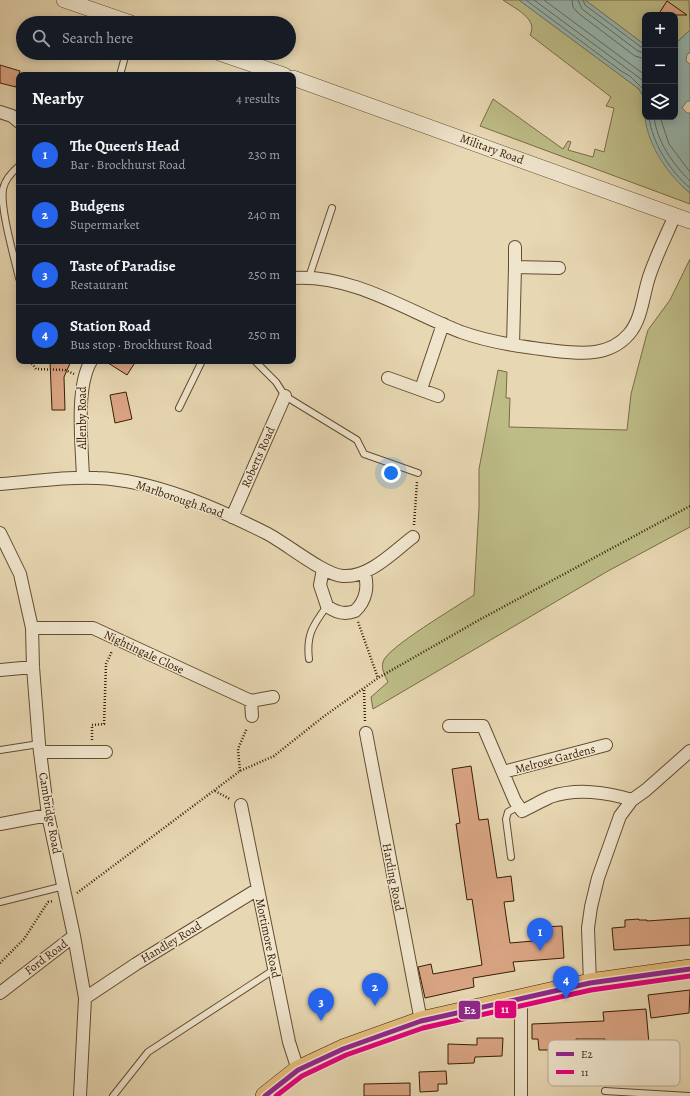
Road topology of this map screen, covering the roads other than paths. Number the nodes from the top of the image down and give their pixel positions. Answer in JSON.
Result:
{"nodes":[{"id":1,"x":64,"y":0,"type":"edge"},
{"id":2,"x":111,"y":16,"type":"edge"},
{"id":3,"x":124,"y":60,"type":"edge"},
{"id":4,"x":240,"y":60,"type":"edge"},
{"id":5,"x":121,"y":72,"type":"edge"},
{"id":6,"x":275,"y":72,"type":"edge"},
{"id":7,"x":296,"y":79,"type":"edge"},
{"id":8,"x":0,"y":112,"type":"edge"},
{"id":9,"x":16,"y":119,"type":"edge"},
{"id":10,"x":16,"y":169,"type":"edge"},
{"id":11,"x":332,"y":208,"type":"dead end"},
{"id":12,"x":675,"y":216,"type":"junction"},
{"id":13,"x":690,"y":221,"type":"edge"},
{"id":14,"x":515,"y":247,"type":"dead end"},
{"id":15,"x":16,"y":263,"type":"edge"},
{"id":16,"x":515,"y":267,"type":"junction"},
{"id":17,"x":559,"y":268,"type":"dead end"},
{"id":18,"x":309,"y":277,"type":"junction"},
{"id":19,"x":296,"y":278,"type":"edge"},
{"id":20,"x":443,"y":324,"type":"junction"},
{"id":21,"x":513,"y":345,"type":"junction"},
{"id":22,"x":90,"y":364,"type":"edge"},
{"id":23,"x":201,"y":364,"type":"edge"},
{"id":24,"x":258,"y":364,"type":"edge"},
{"id":25,"x":388,"y":378,"type":"dead end"},
{"id":26,"x":421,"y":389,"type":"junction"},
{"id":27,"x":285,"y":396,"type":"junction"},
{"id":28,"x":438,"y":396,"type":"dead end"},
{"id":29,"x":179,"y":408,"type":"dead end"},
{"id":30,"x":418,"y":473,"type":"road end"},
{"id":31,"x":83,"y":478,"type":"junction"},
{"id":32,"x":0,"y":484,"type":"edge"},
{"id":33,"x":232,"y":517,"type":"junction"},
{"id":34,"x":0,"y":533,"type":"edge"},
{"id":35,"x":413,"y":537,"type":"road end"},
{"id":36,"x":322,"y":569,"type":"junction"},
{"id":37,"x":364,"y":572,"type":"junction"},
{"id":38,"x":327,"y":606,"type":"junction"},
{"id":39,"x":32,"y":628,"type":"junction"},
{"id":40,"x":309,"y":659,"type":"dead end"},
{"id":41,"x":33,"y":667,"type":"junction"},
{"id":42,"x":0,"y":670,"type":"edge"},
{"id":43,"x":274,"y":697,"type":"dead end"},
{"id":44,"x":251,"y":700,"type":"junction"},
{"id":45,"x":252,"y":716,"type":"road end"},
{"id":46,"x":449,"y":726,"type":"dead end"},
{"id":47,"x":366,"y":733,"type":"road end"},
{"id":48,"x":606,"y":745,"type":"dead end"},
{"id":49,"x":40,"y":748,"type":"junction"},
{"id":50,"x":0,"y":750,"type":"edge"},
{"id":51,"x":106,"y":752,"type":"dead end"},
{"id":52,"x":689,"y":756,"type":"edge"},
{"id":53,"x":503,"y":772,"type":"junction"},
{"id":54,"x":632,"y":800,"type":"junction"},
{"id":55,"x":241,"y":805,"type":"dead end"},
{"id":56,"x":519,"y":806,"type":"junction"},
{"id":57,"x":48,"y":816,"type":"junction"},
{"id":58,"x":0,"y":824,"type":"edge"},
{"id":59,"x":511,"y":857,"type":"dead end"},
{"id":60,"x":258,"y":889,"type":"junction"},
{"id":61,"x":65,"y":892,"type":"junction"},
{"id":62,"x":0,"y":902,"type":"edge"},
{"id":63,"x":74,"y":936,"type":"junction"},
{"id":64,"x":275,"y":969,"type":"junction"},
{"id":65,"x":690,"y":969,"type":"edge"},
{"id":66,"x":590,"y":983,"type":"junction"},
{"id":67,"x":0,"y":993,"type":"edge"},
{"id":68,"x":85,"y":998,"type":"junction"},
{"id":69,"x":521,"y":998,"type":"junction"},
{"id":70,"x":421,"y":1021,"type":"junction"},
{"id":71,"x":298,"y":1070,"type":"junction"},
{"id":72,"x":605,"y":1091,"type":"dead end"},
{"id":73,"x":80,"y":1096,"type":"edge"},
{"id":74,"x":113,"y":1096,"type":"edge"},
{"id":75,"x":265,"y":1096,"type":"edge"},
{"id":76,"x":521,"y":1096,"type":"edge"},
{"id":77,"x":689,"y":1096,"type":"edge"}],
"edges":[{"from":1,"to":2,"type":"street"},
{"from":3,"to":5,"type":"lane"},
{"from":4,"to":6,"type":"street"},
{"from":7,"to":12,"type":"street","name":"Military Road"},
{"from":8,"to":9,"type":"street"},
{"from":10,"to":15,"type":"lane"},
{"from":11,"to":18,"type":"lane"},
{"from":12,"to":13,"type":"street","name":"Military Road"},
{"from":12,"to":21,"type":"street"},
{"from":14,"to":16,"type":"street"},
{"from":16,"to":17,"type":"street"},
{"from":16,"to":21,"type":"street"},
{"from":18,"to":19,"type":"street"},
{"from":18,"to":20,"type":"street"},
{"from":20,"to":21,"type":"street"},
{"from":20,"to":26,"type":"street"},
{"from":22,"to":31,"type":"street","name":"Allenby Road"},
{"from":23,"to":29,"type":"lane"},
{"from":24,"to":27,"type":"lane"},
{"from":25,"to":26,"type":"street"},
{"from":26,"to":28,"type":"street"},
{"from":27,"to":30,"type":"lane"},
{"from":27,"to":33,"type":"street","name":"Roberts Road"},
{"from":31,"to":32,"type":"street","name":"Marlborough Road"},
{"from":31,"to":33,"type":"street","name":"Marlborough Road"},
{"from":33,"to":36,"type":"street","name":"Marlborough Road"},
{"from":34,"to":39,"type":"street","name":"Cambridge Road"},
{"from":35,"to":37,"type":"street","name":"Marlborough Road"},
{"from":36,"to":37,"type":"street","name":"Marlborough Road"},
{"from":36,"to":38,"type":"street"},
{"from":37,"to":38,"type":"street"},
{"from":38,"to":40,"type":"lane"},
{"from":39,"to":41,"type":"street","name":"Cambridge Road"},
{"from":39,"to":44,"type":"street","name":"Nightingale Close"},
{"from":41,"to":42,"type":"street"},
{"from":41,"to":49,"type":"street","name":"Cambridge Road"},
{"from":43,"to":44,"type":"street"},
{"from":44,"to":45,"type":"street"},
{"from":46,"to":53,"type":"street","name":"Melrose Gardens"},
{"from":47,"to":70,"type":"street","name":"Harding Road"},
{"from":48,"to":53,"type":"street","name":"Melrose Gardens"},
{"from":49,"to":50,"type":"lane"},
{"from":49,"to":51,"type":"street"},
{"from":49,"to":57,"type":"street","name":"Cambridge Road"},
{"from":52,"to":54,"type":"street"},
{"from":53,"to":56,"type":"street","name":"Melrose Gardens"},
{"from":54,"to":56,"type":"street"},
{"from":54,"to":66,"type":"street"},
{"from":55,"to":60,"type":"street","name":"Mortimore Road"},
{"from":56,"to":59,"type":"lane"},
{"from":57,"to":58,"type":"street"},
{"from":57,"to":61,"type":"street","name":"Cambridge Road"},
{"from":60,"to":64,"type":"street","name":"Mortimore Road"},
{"from":60,"to":68,"type":"street","name":"Handley Road"},
{"from":61,"to":62,"type":"lane"},
{"from":61,"to":63,"type":"street","name":"Cambridge Road"},
{"from":63,"to":67,"type":"street","name":"Ford Road"},
{"from":63,"to":68,"type":"street","name":"Cambridge Road"},
{"from":64,"to":71,"type":"street","name":"Mortimore Road"},
{"from":64,"to":74,"type":"lane"},
{"from":65,"to":66,"type":"main road"},
{"from":66,"to":69,"type":"main road"},
{"from":68,"to":73,"type":"street","name":"Cambridge Road"},
{"from":69,"to":70,"type":"main road"},
{"from":69,"to":76,"type":"street"},
{"from":70,"to":71,"type":"main road"},
{"from":71,"to":75,"type":"main road"},
{"from":72,"to":77,"type":"lane"}]}
